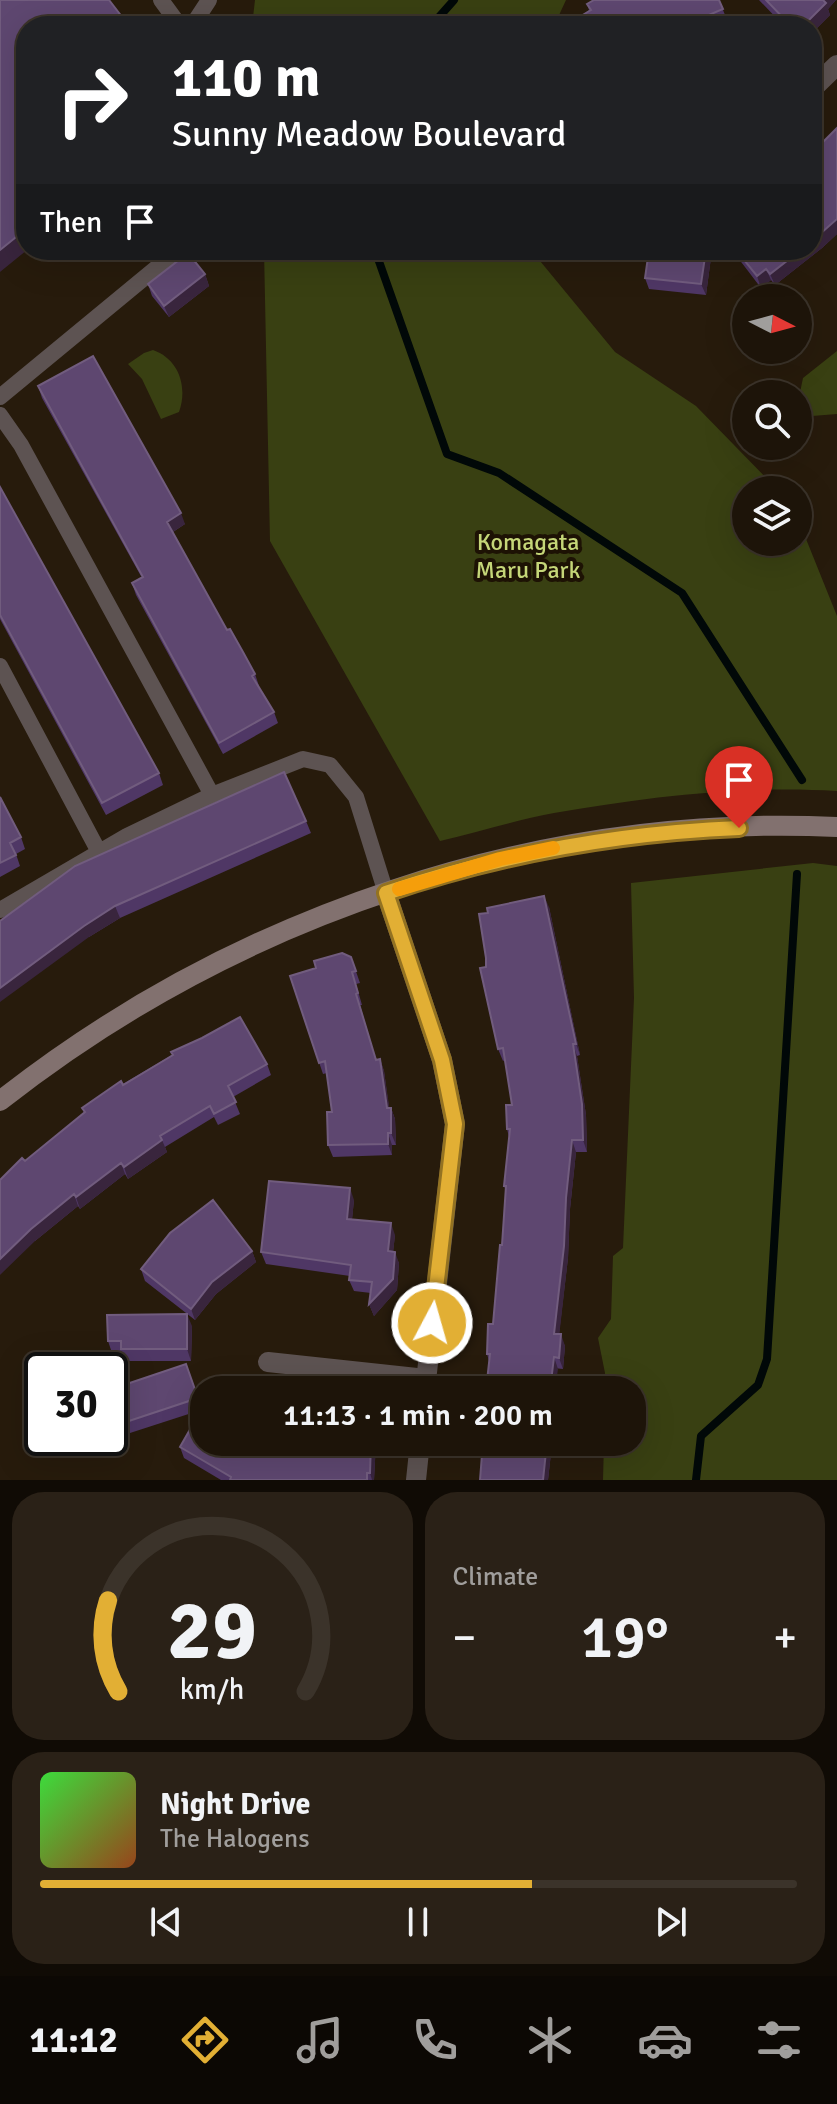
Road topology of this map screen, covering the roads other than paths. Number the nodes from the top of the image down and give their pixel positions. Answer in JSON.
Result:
{"nodes":[{"id":1,"x":837,"y":65,"type":"edge"},
{"id":2,"x":822,"y":79,"type":"edge"},
{"id":3,"x":166,"y":260,"type":"edge"},
{"id":4,"x":0,"y":397,"type":"edge"},
{"id":5,"x":0,"y":415,"type":"edge"},
{"id":6,"x":0,"y":666,"type":"edge"},
{"id":7,"x":212,"y":795,"type":"junction"},
{"id":8,"x":837,"y":827,"type":"edge"},
{"id":9,"x":99,"y":852,"type":"junction"},
{"id":10,"x":386,"y":893,"type":"junction"},
{"id":11,"x":0,"y":910,"type":"edge"},
{"id":12,"x":0,"y":1101,"type":"edge"},
{"id":13,"x":268,"y":1362,"type":"dead end"},
{"id":14,"x":364,"y":1376,"type":"edge"},
{"id":15,"x":426,"y":1376,"type":"edge"},
{"id":16,"x":419,"y":1456,"type":"edge"},
{"id":17,"x":416,"y":1480,"type":"edge"}],
"edges":[{"from":1,"to":2,"type":"street"},
{"from":3,"to":4,"type":"lane"},
{"from":5,"to":7,"type":"lane"},
{"from":6,"to":9,"type":"lane"},
{"from":7,"to":9,"type":"lane"},
{"from":7,"to":10,"type":"lane"},
{"from":8,"to":10,"type":"street"},
{"from":9,"to":11,"type":"lane"},
{"from":10,"to":12,"type":"street"},
{"from":10,"to":15,"type":"street"},
{"from":13,"to":14,"type":"street"},
{"from":16,"to":17,"type":"street"}]}
